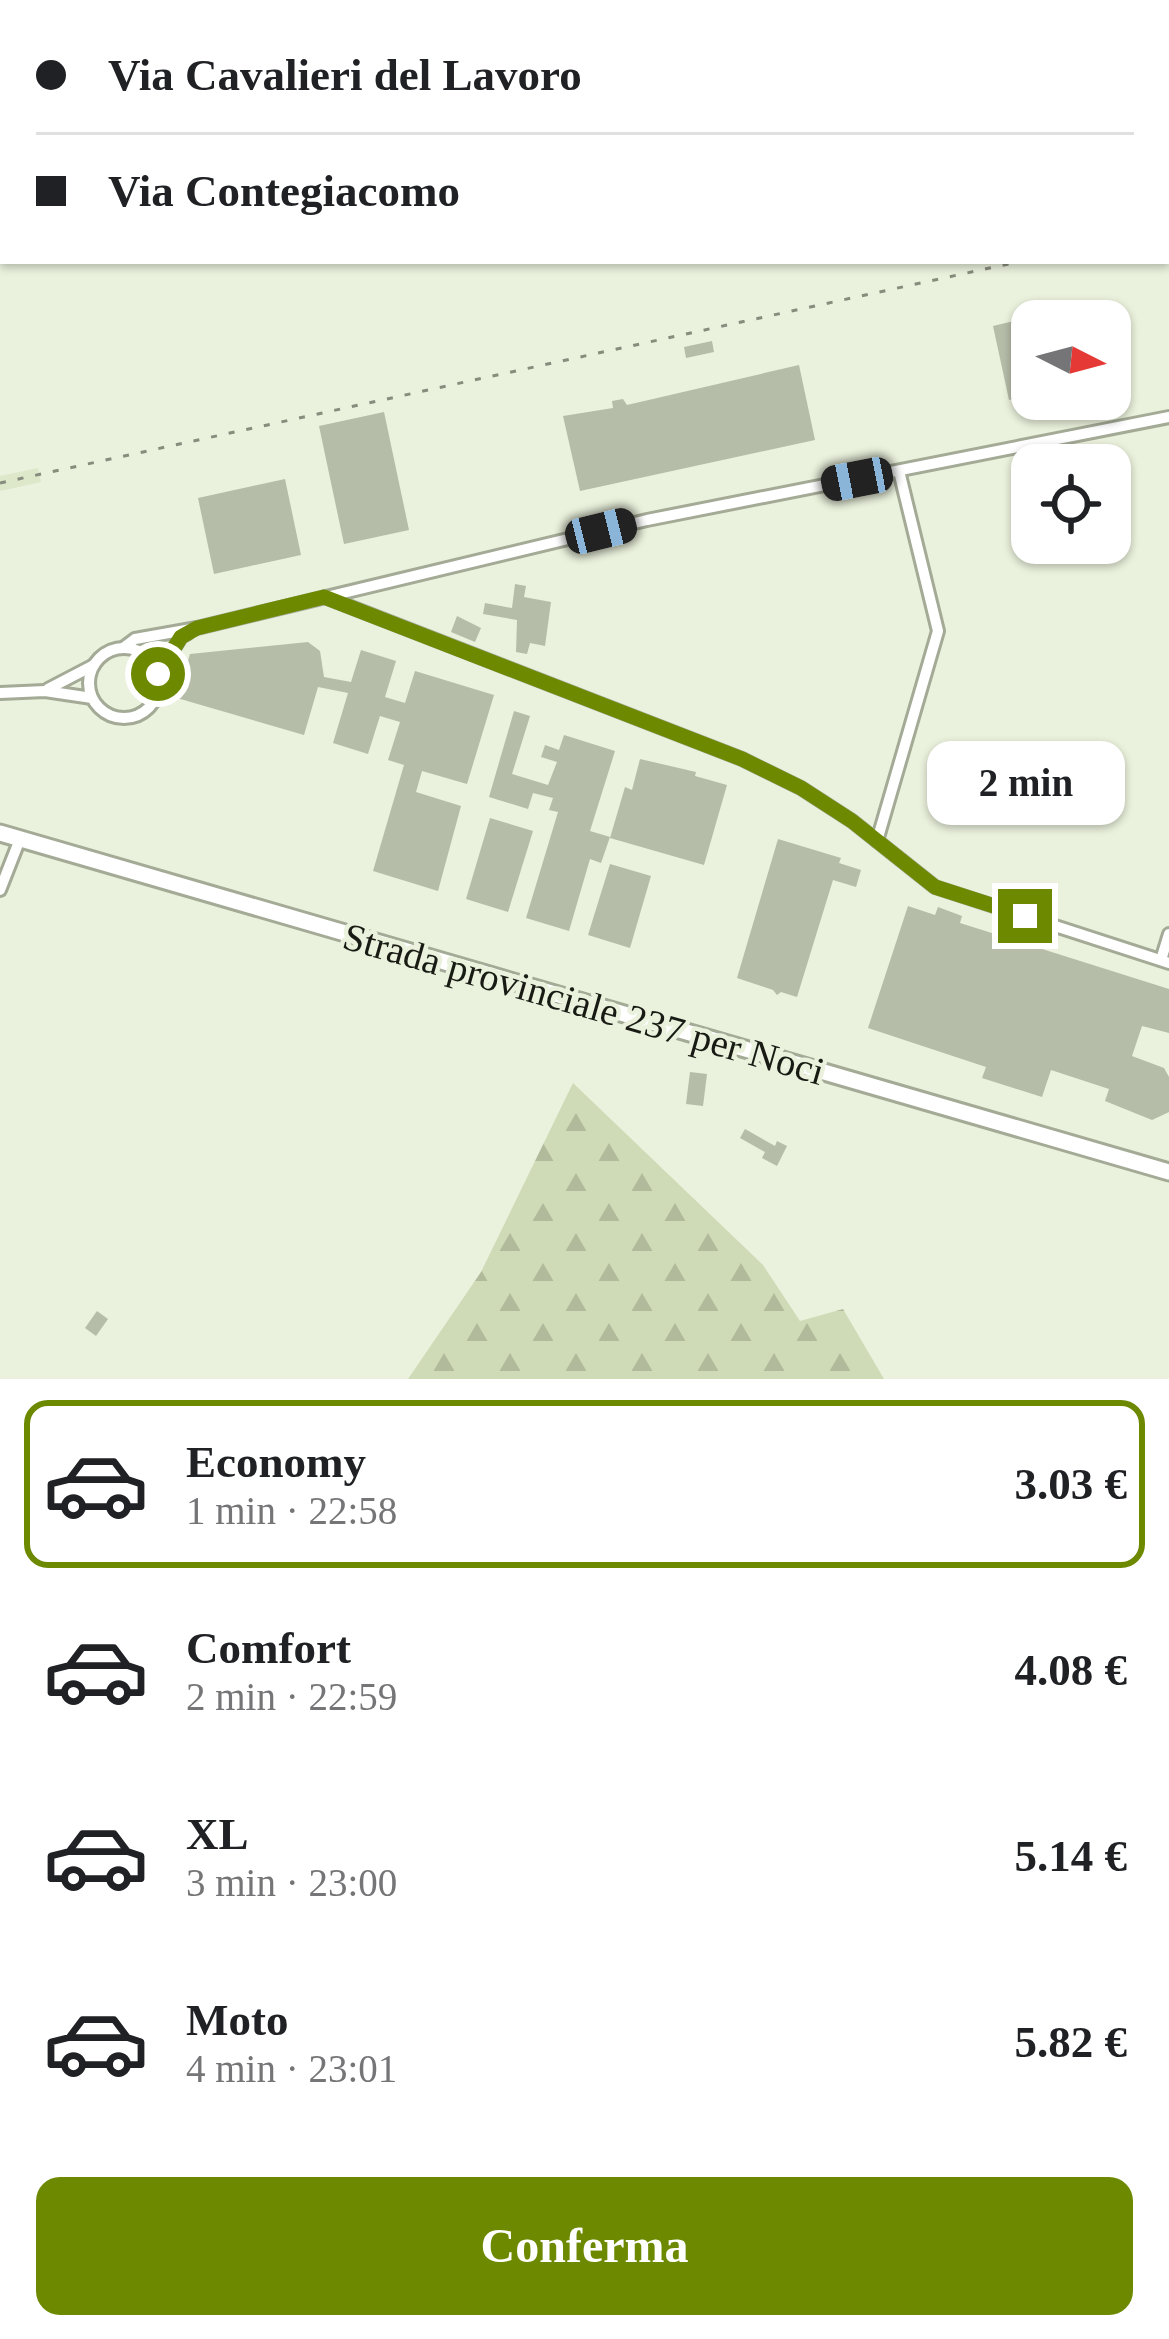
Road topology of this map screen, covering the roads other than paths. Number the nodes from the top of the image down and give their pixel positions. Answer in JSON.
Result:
{"nodes":[{"id":1,"x":1169,"y":417,"type":"edge"},
{"id":2,"x":899,"y":471,"type":"junction"},
{"id":3,"x":324,"y":597,"type":"junction"},
{"id":4,"x":197,"y":628,"type":"junction"},
{"id":5,"x":123,"y":648,"type":"junction"},
{"id":6,"x":94,"y":665,"type":"junction"},
{"id":7,"x":158,"y":674,"type":"junction"},
{"id":8,"x":45,"y":691,"type":"junction"},
{"id":9,"x":0,"y":693,"type":"edge"},
{"id":10,"x":92,"y":698,"type":"junction"},
{"id":11,"x":0,"y":833,"type":"edge"},
{"id":12,"x":20,"y":839,"type":"junction"},
{"id":13,"x":877,"y":841,"type":"junction"},
{"id":14,"x":0,"y":890,"type":"edge"},
{"id":15,"x":1169,"y":934,"type":"edge"},
{"id":16,"x":1165,"y":962,"type":"edge"},
{"id":17,"x":1169,"y":1172,"type":"edge"}],
"edges":[{"from":1,"to":2,"type":"street"},
{"from":2,"to":3,"type":"street"},
{"from":2,"to":13,"type":"street"},
{"from":3,"to":4,"type":"street"},
{"from":3,"to":13,"type":"street"},
{"from":4,"to":5,"type":"street"},
{"from":4,"to":7,"type":"street"},
{"from":5,"to":6,"type":"street"},
{"from":5,"to":7,"type":"street"},
{"from":6,"to":8,"type":"street"},
{"from":6,"to":10,"type":"street"},
{"from":7,"to":10,"type":"street"},
{"from":8,"to":9,"type":"street"},
{"from":8,"to":10,"type":"street"},
{"from":11,"to":12,"type":"main road","name":"Strada provinciale 237 per Noci"},
{"from":12,"to":14,"type":"street"},
{"from":12,"to":17,"type":"main road","name":"Strada provinciale 237 per Noci"},
{"from":13,"to":16,"type":"street"},
{"from":15,"to":16,"type":"street"}]}
